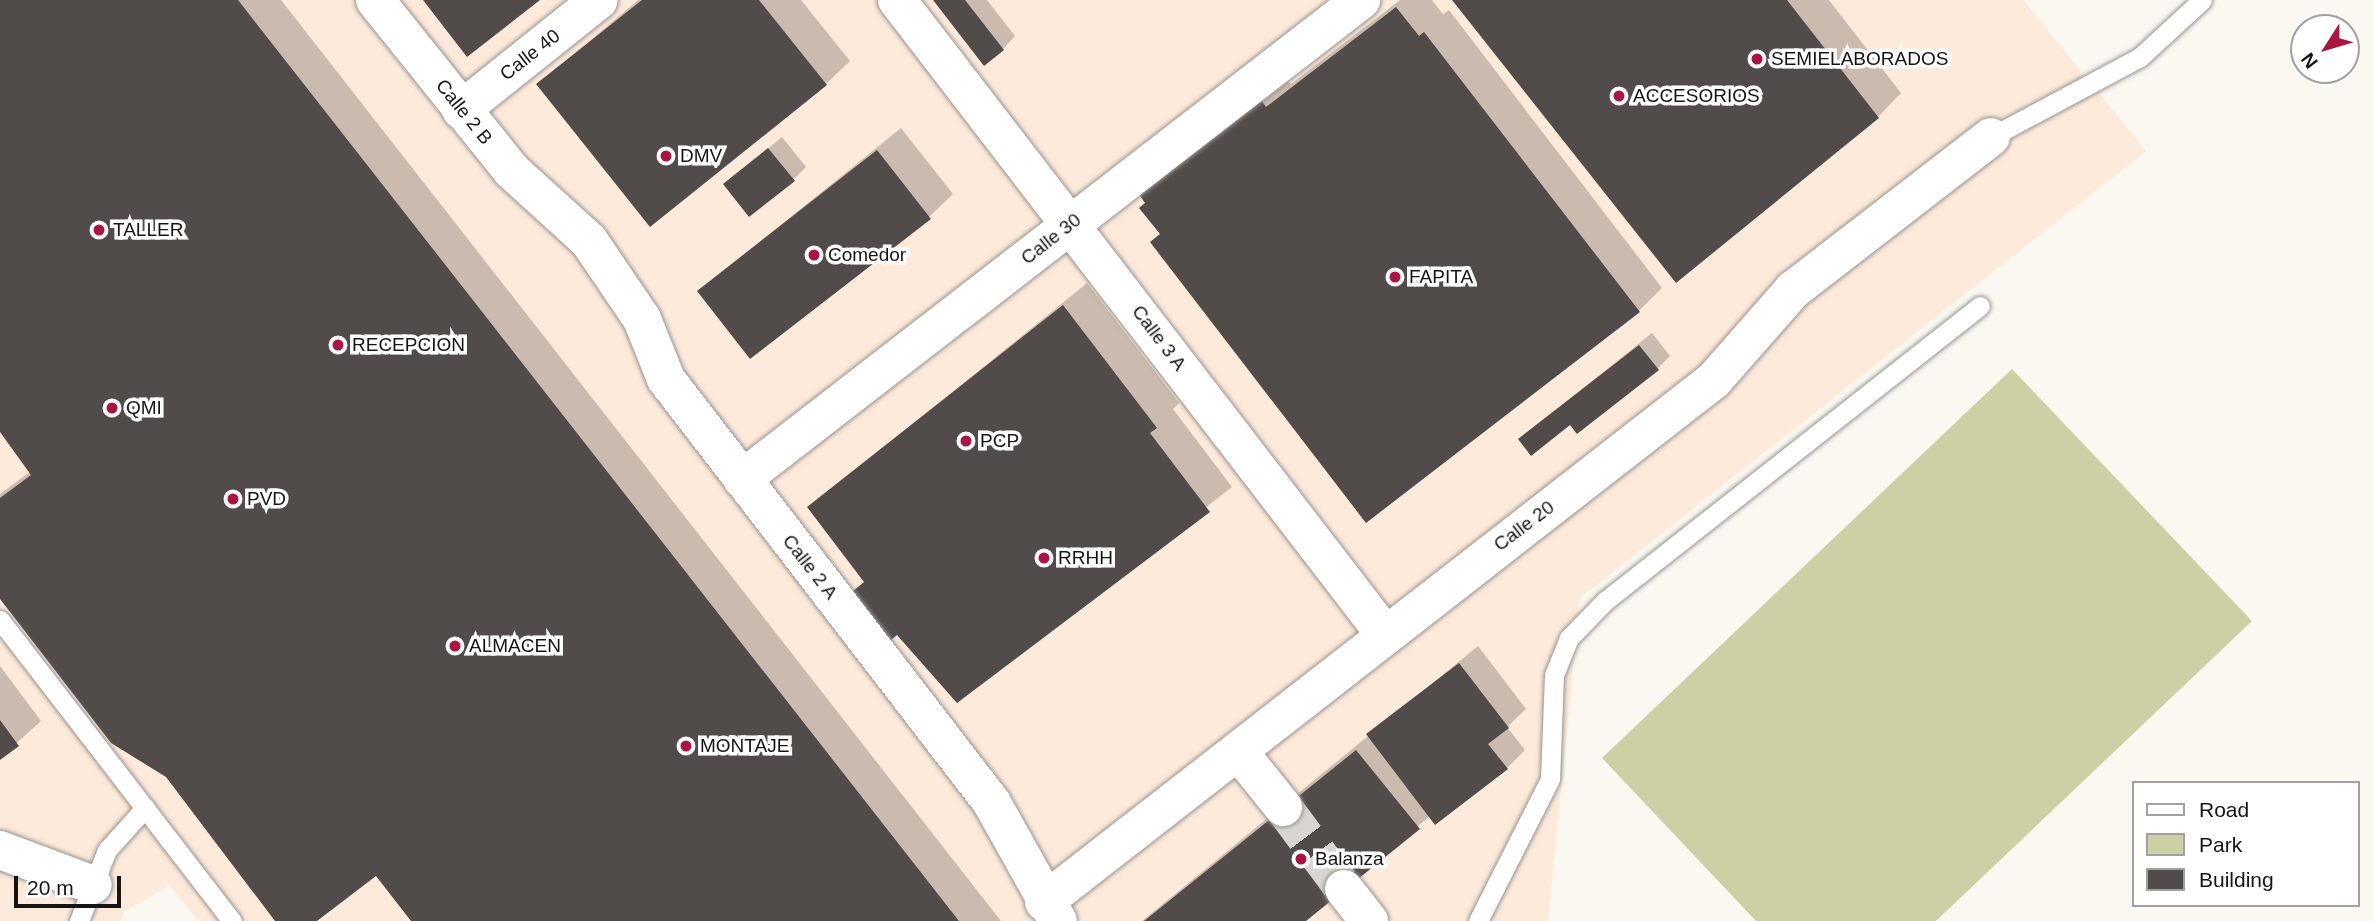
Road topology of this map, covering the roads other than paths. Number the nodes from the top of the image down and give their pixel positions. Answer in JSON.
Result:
{"nodes":[{"id":1,"x":375,"y":0,"type":"edge"},
{"id":2,"x":599,"y":0,"type":"edge"},
{"id":3,"x":897,"y":0,"type":"edge"},
{"id":4,"x":1361,"y":0,"type":"edge"},
{"id":5,"x":2202,"y":0,"type":"edge"},
{"id":6,"x":461,"y":110,"type":"junction"},
{"id":7,"x":1991,"y":137,"type":"joint"},
{"id":8,"x":563,"y":215,"type":"joint"},
{"id":9,"x":1071,"y":223,"type":"junction"},
{"id":10,"x":1980,"y":306,"type":"dead end"},
{"id":11,"x":742,"y":479,"type":"junction"},
{"id":12,"x":0,"y":620,"type":"edge"},
{"id":13,"x":1384,"y":633,"type":"junction"},
{"id":14,"x":1238,"y":751,"type":"junction"},
{"id":15,"x":1283,"y":807,"type":"tunnel mouth"},
{"id":16,"x":145,"y":808,"type":"junction"},
{"id":17,"x":0,"y":850,"type":"edge"},
{"id":18,"x":93,"y":885,"type":"junction"},
{"id":19,"x":1345,"y":889,"type":"tunnel mouth"},
{"id":20,"x":1051,"y":911,"type":"edge"},
{"id":21,"x":79,"y":921,"type":"edge"},
{"id":22,"x":232,"y":921,"type":"edge"},
{"id":23,"x":1370,"y":921,"type":"edge"},
{"id":24,"x":1478,"y":921,"type":"edge"}],
"edges":[{"from":1,"to":6,"type":"street","name":"Calle 2 B"},
{"from":2,"to":6,"type":"street","name":"Calle 40"},
{"from":3,"to":9,"type":"street","name":"Calle 3 A"},
{"from":4,"to":9,"type":"street","name":"Calle 30"},
{"from":5,"to":7,"type":"lane"},
{"from":6,"to":8,"type":"street","name":"Calle 2 B"},
{"from":7,"to":13,"type":"street","name":"Calle 20"},
{"from":8,"to":11,"type":"street","name":"Calle 2 A"},
{"from":9,"to":11,"type":"street","name":"Calle 30"},
{"from":9,"to":13,"type":"street","name":"Calle 3 A"},
{"from":10,"to":24,"type":"lane"},
{"from":11,"to":20,"type":"street","name":"Calle 2 A"},
{"from":12,"to":16,"type":"lane"},
{"from":13,"to":14,"type":"street","name":"Calle 20"},
{"from":14,"to":15,"type":"street"},
{"from":14,"to":20,"type":"street","name":"Calle 20"},
{"from":16,"to":18,"type":"lane"},
{"from":16,"to":22,"type":"lane"},
{"from":17,"to":18,"type":"street"},
{"from":18,"to":21,"type":"lane"},
{"from":19,"to":23,"type":"street"}]}
